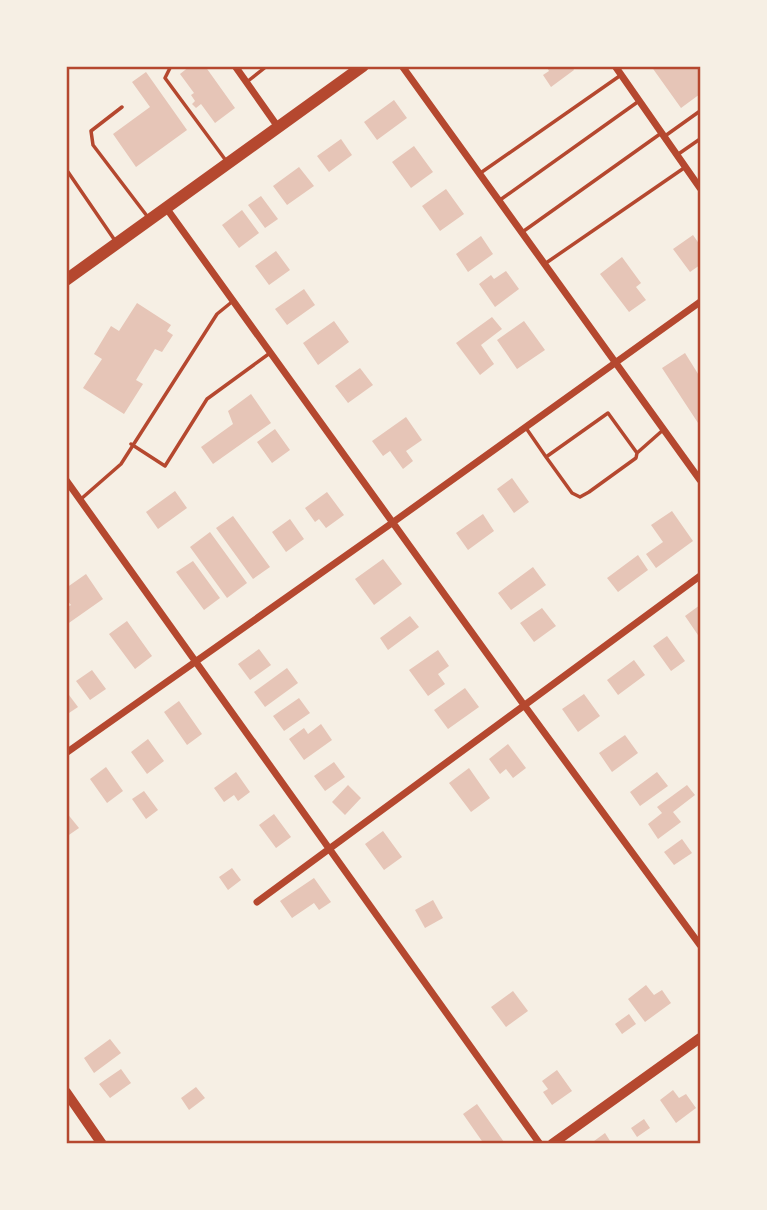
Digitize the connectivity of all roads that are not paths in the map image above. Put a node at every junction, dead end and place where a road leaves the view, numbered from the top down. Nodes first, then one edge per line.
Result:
1 (171, 66) edge
2 (235, 66) edge
3 (267, 66) edge
4 (402, 66) edge
5 (615, 66) edge
6 (359, 68) edge
7 (621, 75) junction
8 (246, 82) junction
9 (639, 101) junction
10 (122, 107) dead end
11 (701, 111) edge
12 (278, 127) junction
13 (663, 135) junction
14 (701, 139) edge
15 (677, 155) junction
16 (228, 164) junction
17 (686, 167) junction
18 (66, 169) edge
19 (479, 175) junction
20 (701, 188) edge
21 (498, 201) junction
22 (167, 209) junction
23 (151, 221) junction
24 (521, 233) junction
25 (117, 244) junction
26 (544, 265) junction
27 (66, 280) edge
28 (233, 301) junction
29 (701, 302) edge
30 (270, 353) junction
31 (615, 364) junction
32 (526, 428) junction
33 (663, 430) junction
34 (131, 444) junction
35 (637, 453) junction
36 (547, 457) junction
37 (66, 480) edge
38 (701, 480) edge
39 (80, 499) junction
40 (393, 523) junction
41 (701, 576) edge
42 (197, 661) junction
43 (524, 705) junction
44 (66, 753) edge
45 (330, 849) junction
46 (257, 902) dead end
47 (701, 945) edge
48 (701, 1038) edge
49 (66, 1092) edge
50 (102, 1143) edge
51 (540, 1143) edge
52 (552, 1143) edge

1 - 16 lane
2 - 8 street
3 - 8 lane
4 - 19 street
5 - 7 street
6 - 12 main road
7 - 9 street
7 - 19 lane
8 - 12 street
9 - 13 street
9 - 21 lane
10 - 23 lane
11 - 13 lane
12 - 16 main road
13 - 15 street
13 - 24 lane
14 - 15 lane
15 - 17 street
16 - 22 main road
17 - 20 street
17 - 26 lane
18 - 25 lane
19 - 21 street
21 - 24 street
22 - 23 main road
22 - 28 street
23 - 25 main road
24 - 26 street
25 - 27 main road
26 - 31 street
28 - 30 street
28 - 34 lane
29 - 31 street
30 - 34 lane
30 - 40 street
31 - 32 street
31 - 33 street
32 - 36 lane
32 - 40 street
33 - 35 lane
33 - 38 street
34 - 39 lane
35 - 36 lane
35 - 36 lane
37 - 39 street
39 - 42 street
40 - 42 street
40 - 43 street
41 - 43 street
42 - 44 street
42 - 45 street
43 - 45 street
43 - 47 street
45 - 46 street
45 - 51 street
48 - 52 street
49 - 50 street

